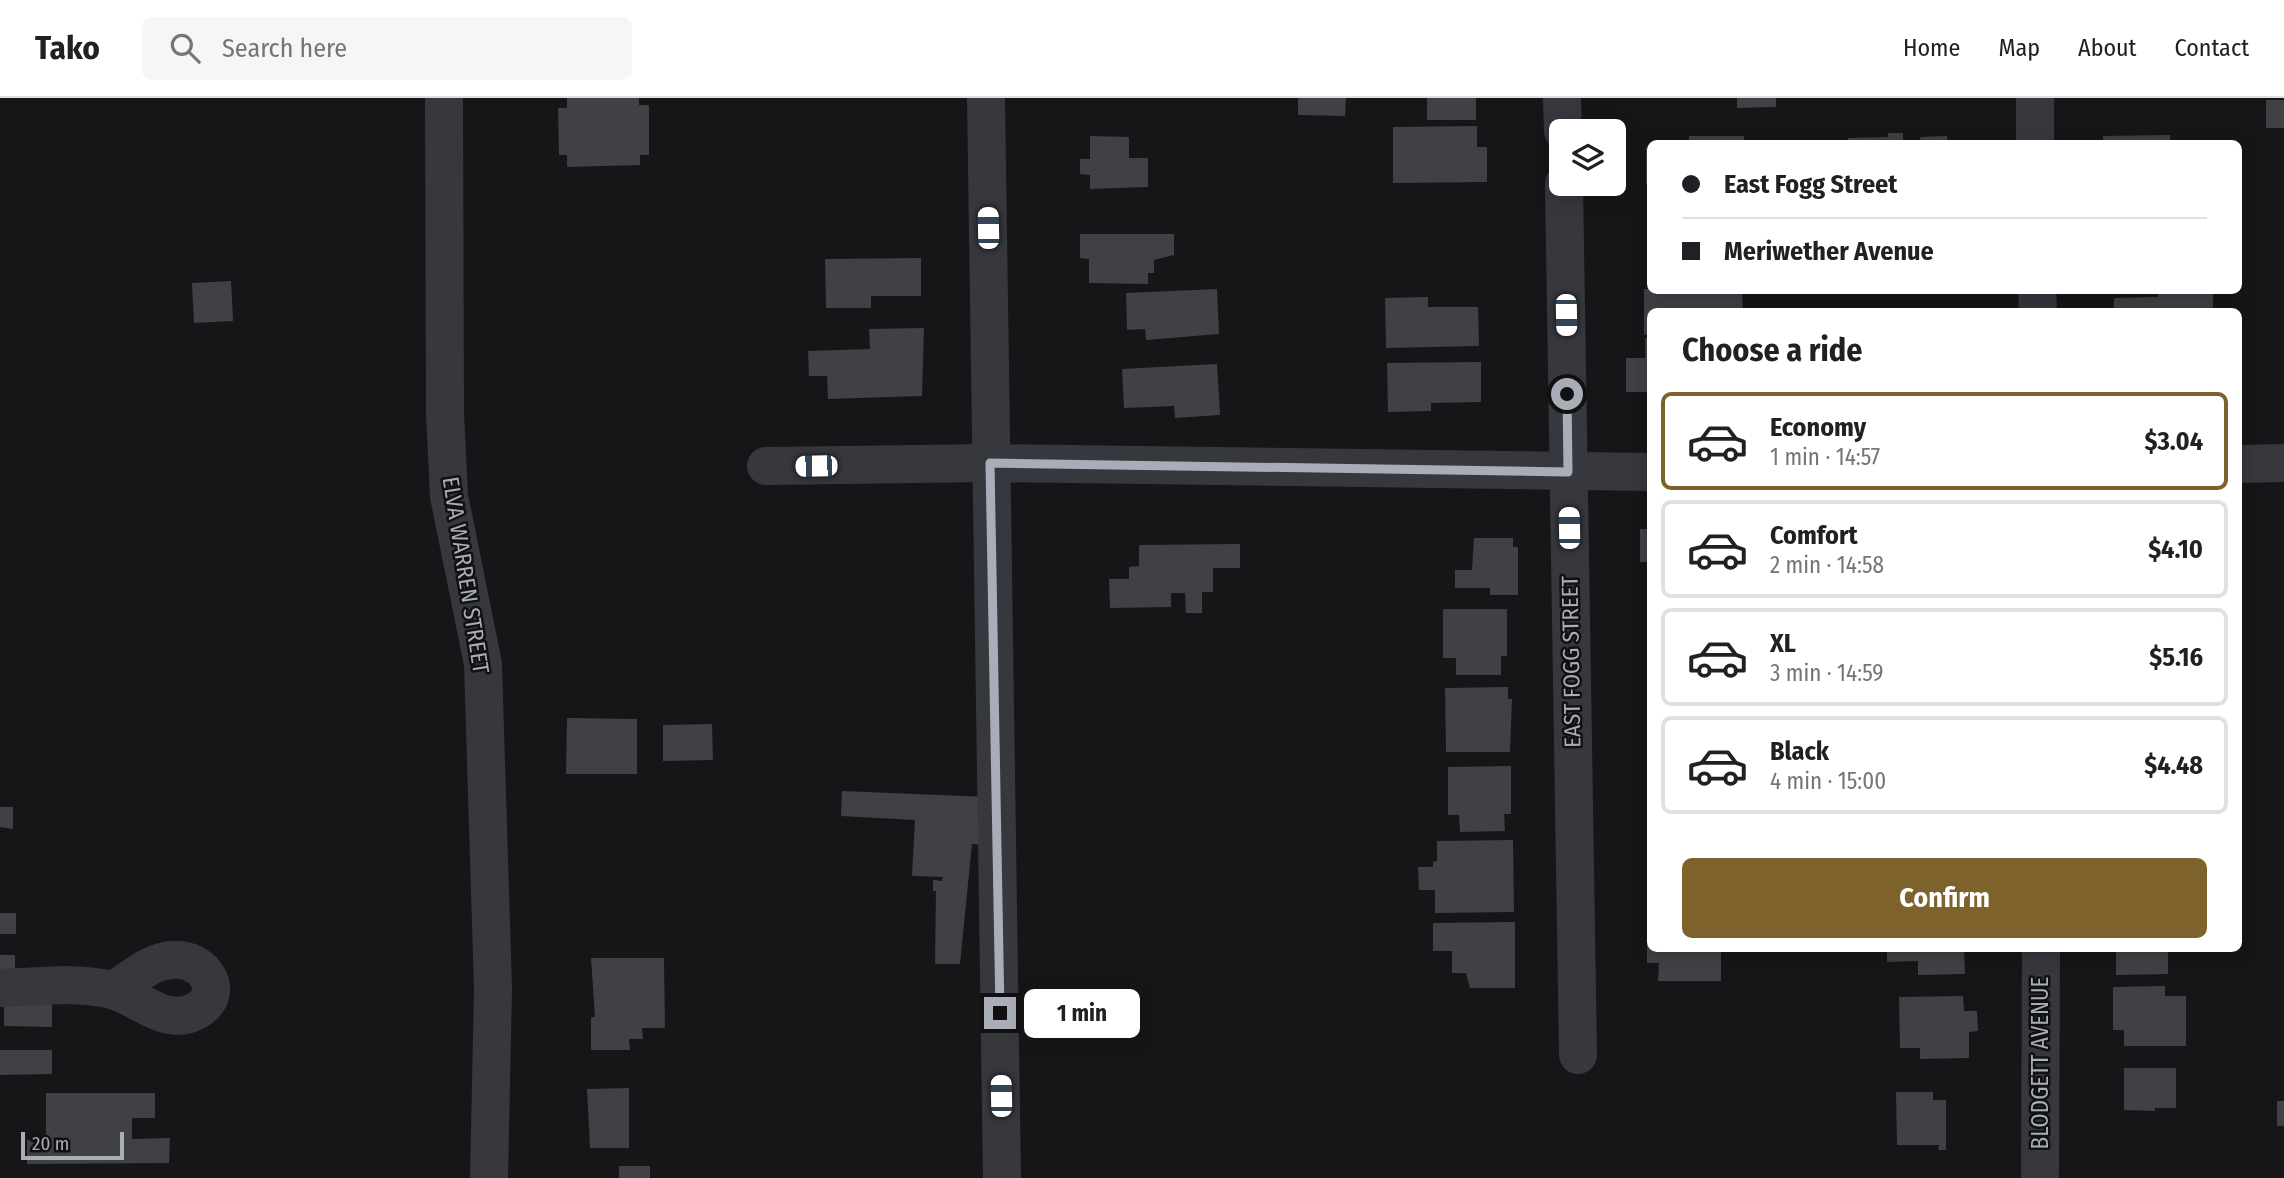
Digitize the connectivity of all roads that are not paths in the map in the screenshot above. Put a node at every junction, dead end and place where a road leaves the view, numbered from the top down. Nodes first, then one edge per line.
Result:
1 (444, 98) edge
2 (986, 98) edge
3 (1562, 98) edge
4 (2035, 98) edge
5 (1563, 119) edge
6 (2035, 140) edge
7 (1564, 196) edge
8 (990, 463) junction
9 (2284, 463) edge
10 (2242, 464) edge
11 (766, 466) dead end
12 (1568, 472) junction
13 (1647, 472) edge
14 (2041, 952) edge
15 (0, 988) edge
16 (114, 990) dead end
17 (1578, 1055) dead end
18 (489, 1178) edge
19 (1002, 1178) edge
20 (2040, 1178) edge

1 - 18 street, ELVA WARREN STREET
2 - 8 street
3 - 5 street
4 - 6 street
7 - 12 street, EAST FOGG STREET
8 - 11 street
8 - 12 street
8 - 19 street
9 - 10 street
12 - 13 street
12 - 17 street, EAST FOGG STREET
14 - 20 street, BLODGETT AVENUE
15 - 16 street

